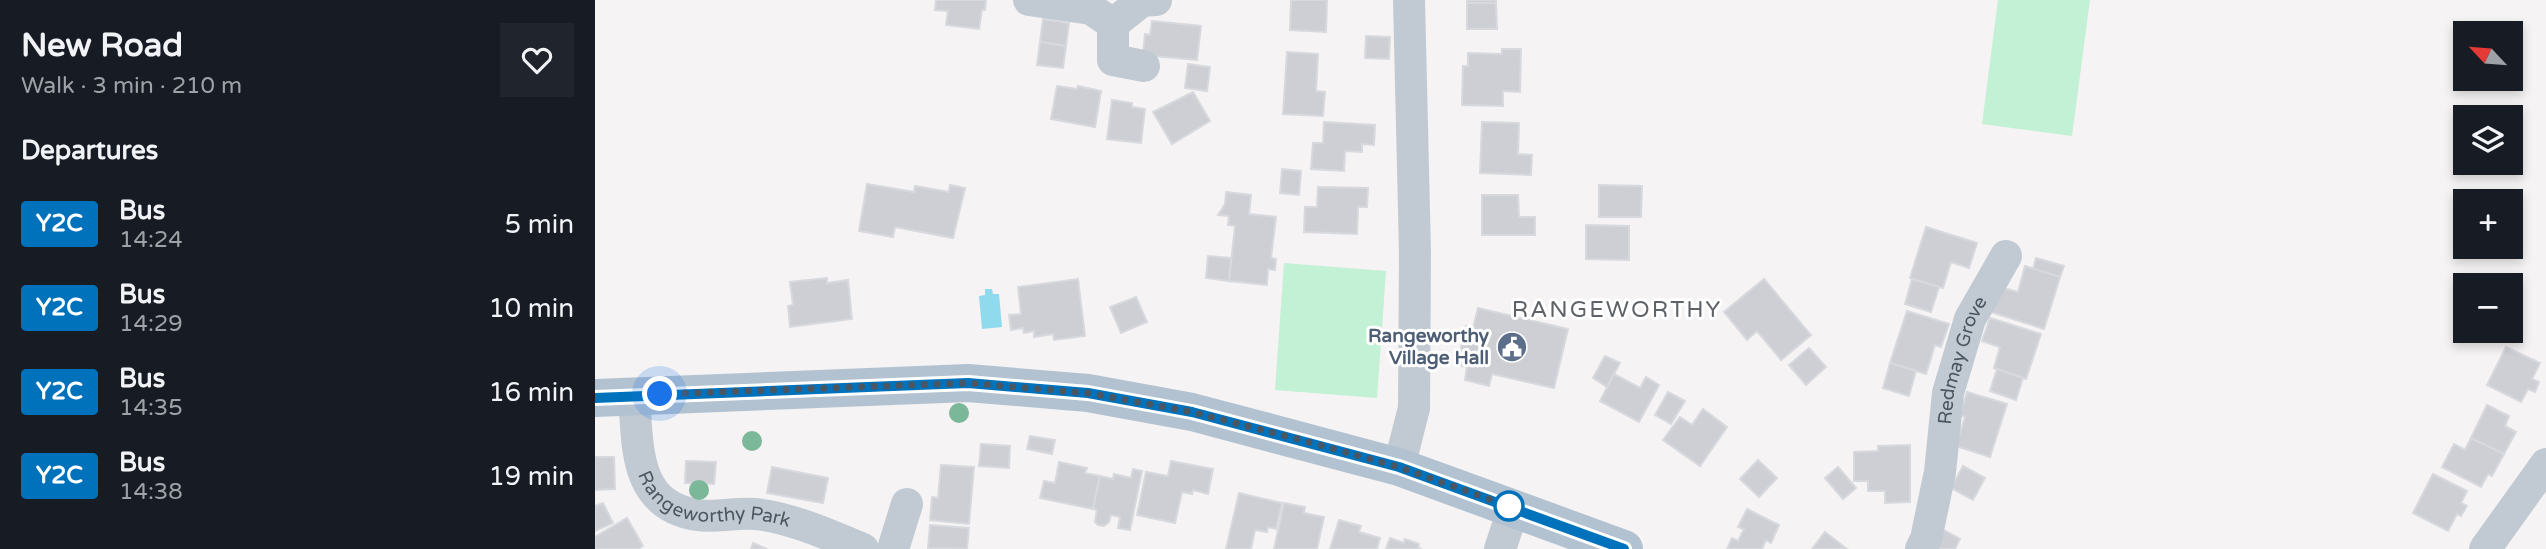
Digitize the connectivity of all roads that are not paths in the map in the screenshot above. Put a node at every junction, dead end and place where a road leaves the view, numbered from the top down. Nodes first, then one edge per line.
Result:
1 (1156, 0) edge
2 (1409, 0) edge
3 (1025, 9) edge
4 (1102, 16) junction
5 (1144, 66) dead end
6 (2006, 256) dead end
7 (634, 395) junction
8 (595, 398) edge
9 (2546, 464) edge
10 (1399, 467) junction
11 (907, 504) dead end
12 (1514, 507) junction
13 (1620, 548) edge
14 (863, 549) edge
15 (893, 549) edge
16 (1500, 549) edge
17 (1921, 549) edge
18 (2485, 549) edge

1 - 4 street
2 - 10 street
3 - 4 street
4 - 5 street
6 - 17 street, Redmay Grove
7 - 8 main road
7 - 10 main road
7 - 14 street, Rangeworthy Park
9 - 18 street
10 - 12 main road
11 - 15 street
12 - 13 main road
12 - 16 street

